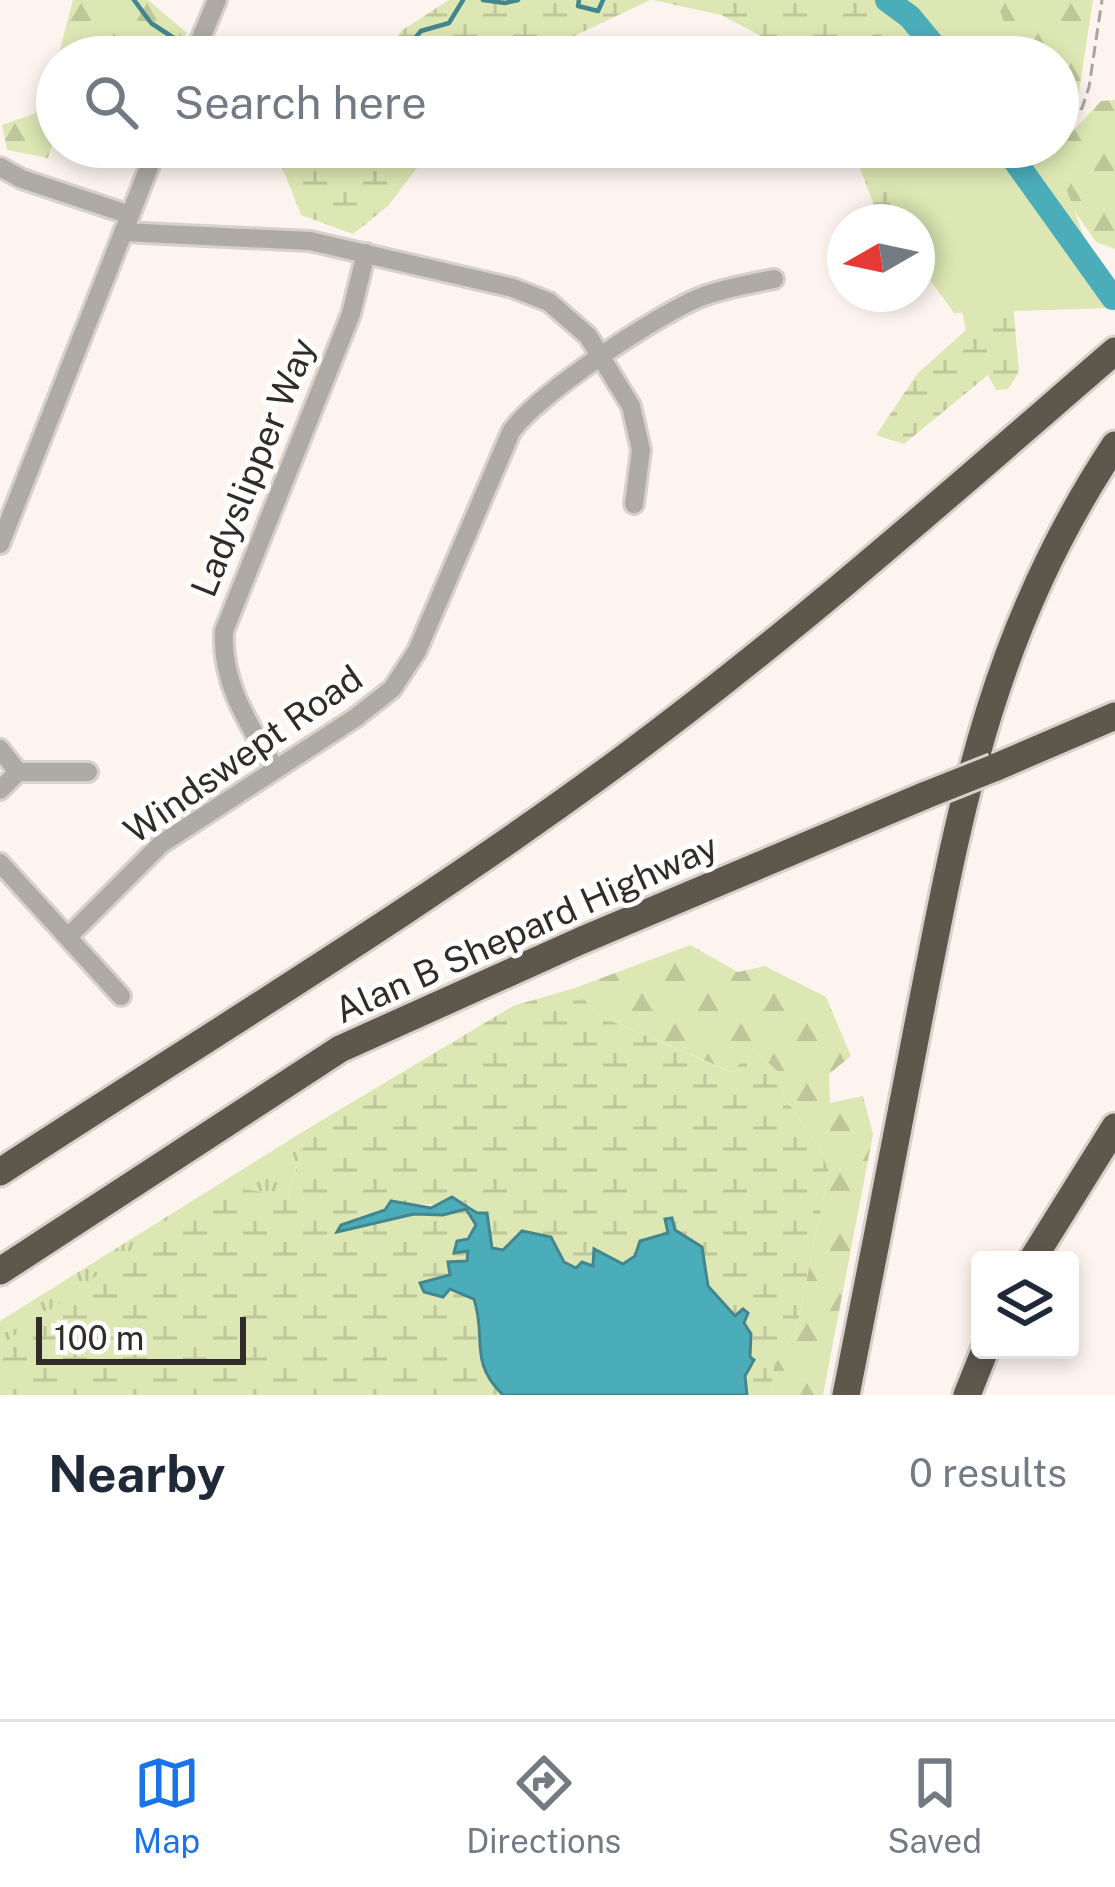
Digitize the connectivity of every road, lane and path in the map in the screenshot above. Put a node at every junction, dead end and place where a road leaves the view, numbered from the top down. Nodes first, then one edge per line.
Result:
1 (218, 0) edge
2 (1102, 0) edge
3 (202, 36) edge
4 (1079, 112) edge
5 (0, 167) edge
6 (149, 168) edge
7 (126, 224) junction
8 (366, 253) junction
9 (774, 279) dead end
10 (1115, 351) edge
11 (602, 358) junction
12 (1115, 445) edge
13 (634, 505) dead end
14 (0, 544) edge
15 (1115, 716) edge
16 (0, 749) edge
17 (275, 770) junction
18 (18, 772) junction
19 (88, 772) dead end
20 (0, 790) edge
21 (0, 862) edge
22 (68, 937) junction
23 (121, 996) dead end
24 (1115, 1127) edge
25 (0, 1172) edge
26 (1038, 1251) edge
27 (0, 1271) edge
28 (981, 1359) edge
29 (846, 1395) edge
30 (967, 1395) edge

1 - 3 street
2 - 4 path
5 - 7 street
6 - 7 street
7 - 8 street
7 - 14 street
8 - 11 street
8 - 17 street, Ladyslipper Way
9 - 11 street, Windswept Road
10 - 25 highway
11 - 13 street
11 - 17 street, Windswept Road
12 - 29 highway
15 - 27 highway, Alan B Shepard Highway, bridge
16 - 18 street
17 - 22 street, Windswept Road
18 - 19 street
18 - 20 street
21 - 22 street
22 - 23 street
24 - 26 highway
28 - 30 highway

